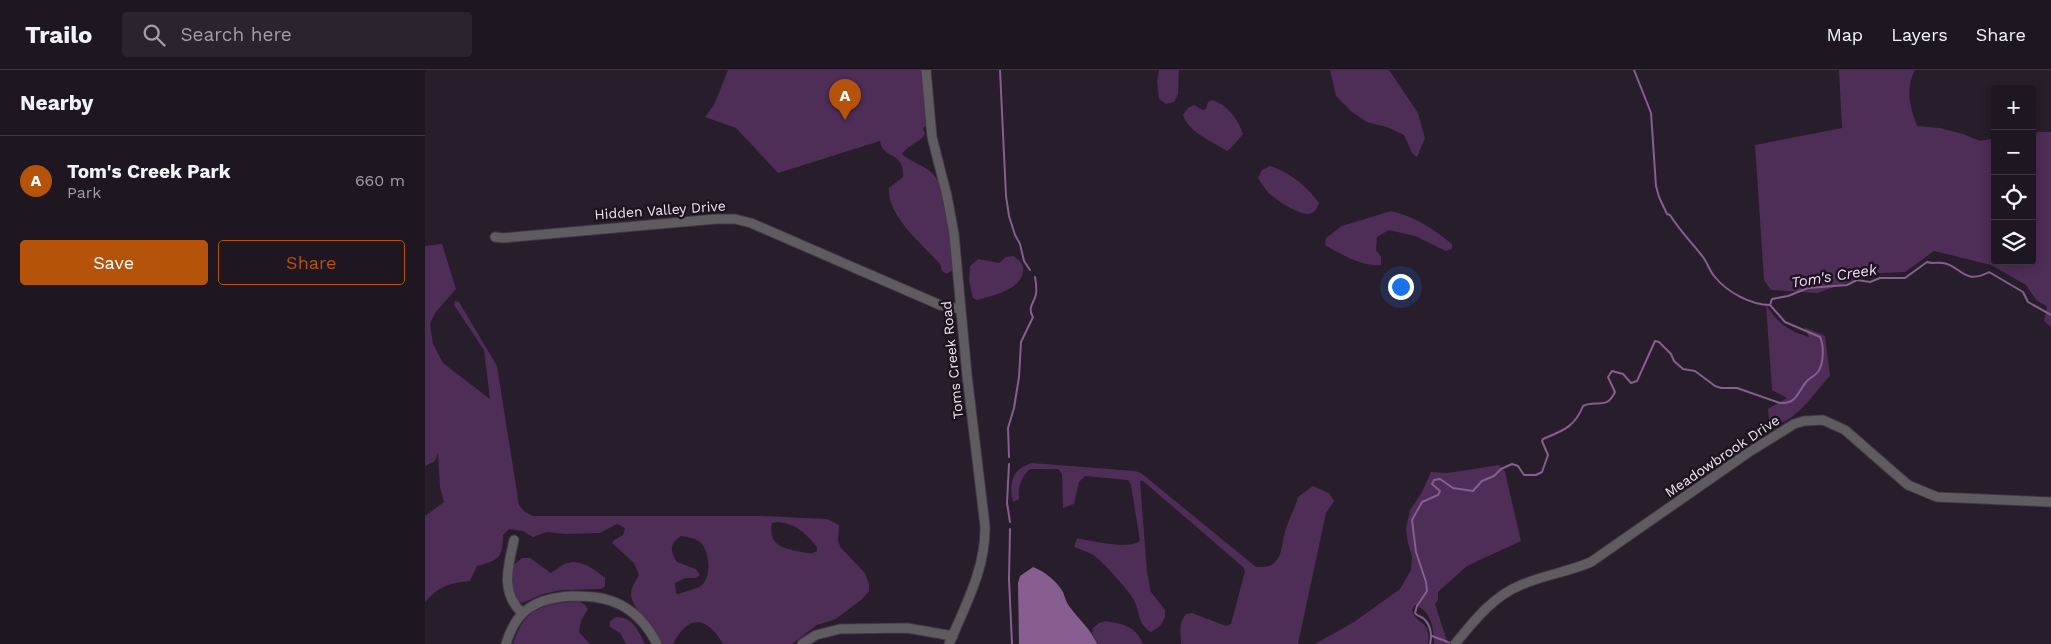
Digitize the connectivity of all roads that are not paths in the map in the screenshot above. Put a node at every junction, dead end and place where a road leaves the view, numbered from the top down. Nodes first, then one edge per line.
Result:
1 (927, 70) edge
2 (495, 236) dead end
3 (960, 309) junction
4 (2051, 502) edge
5 (514, 540) dead end
6 (522, 614) junction
7 (951, 640) edge
8 (506, 644) edge
9 (657, 644) edge
10 (802, 644) edge
11 (1455, 644) edge

1 - 3 street, Toms Creek Road
2 - 3 street, Hidden Valley Drive
3 - 7 street, Toms Creek Road
4 - 11 street, Meadowbrook Drive
5 - 6 street
6 - 8 street
6 - 9 street
7 - 10 street

